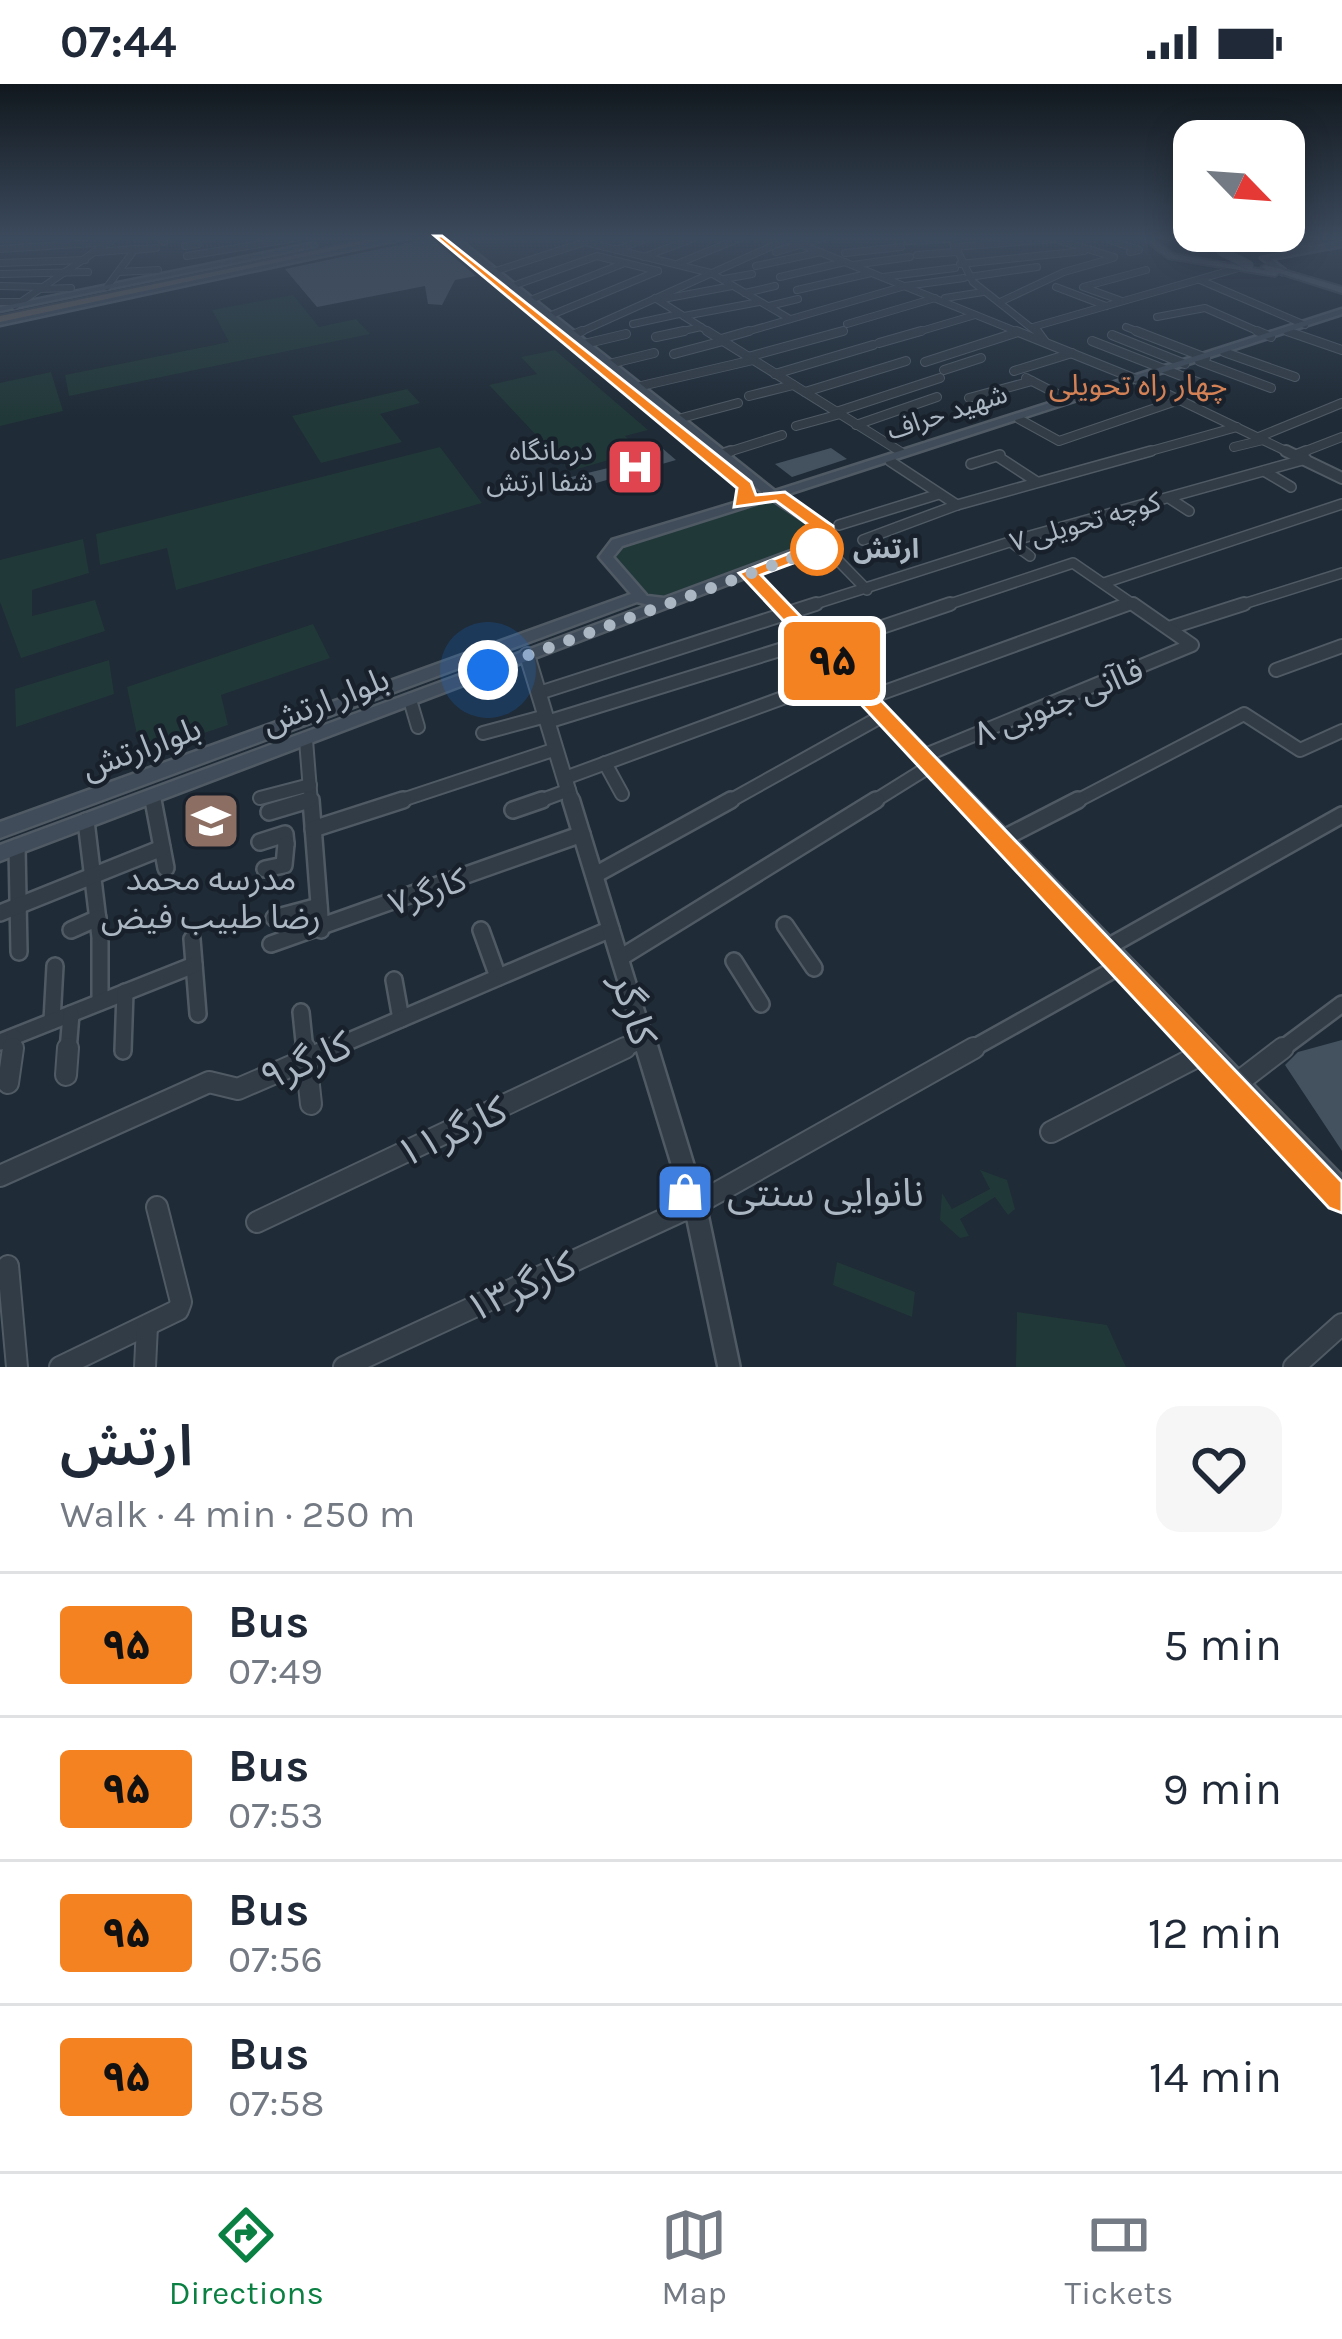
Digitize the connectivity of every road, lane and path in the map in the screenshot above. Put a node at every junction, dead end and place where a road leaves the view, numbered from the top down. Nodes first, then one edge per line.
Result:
1 (31, 298) edge
2 (60, 298) edge
3 (74, 298) edge
4 (82, 298) edge
5 (83, 298) edge
6 (521, 298) edge
7 (523, 298) edge
8 (547, 298) edge
9 (594, 298) edge
10 (663, 298) edge
11 (754, 298) edge
12 (787, 298) edge
13 (865, 298) edge
14 (940, 298) joint
15 (993, 298) edge
16 (1015, 298) edge
17 (1086, 298) edge
18 (1112, 298) edge
19 (1137, 298) edge
20 (1241, 298) edge
21 (656, 299) junction
22 (1123, 302) junction
23 (764, 304) junction
24 (1003, 304) junction
25 (531, 305) junction
26 (1107, 306) junction
27 (20, 307) junction
28 (1342, 311) edge
29 (976, 313) junction
30 (0, 314) edge
31 (682, 315) junction
32 (549, 316) junction
33 (1157, 317) dead end
34 (1230, 319) junction
35 (790, 320) junction
36 (1213, 323) dead end
37 (633, 324) dead end
38 (1305, 325) junction
39 (700, 327) junction
40 (1126, 327) dead end
41 (1033, 328) junction
42 (1287, 331) junction
43 (1018, 332) junction
44 (626, 334) dead end
45 (573, 335) junction
46 (1112, 335) dead end
47 (656, 337) dead end
48 (1270, 337) junction
49 (1173, 338) dead end
50 (722, 340) junction
51 (1092, 341) dead end
52 (1162, 341) junction
53 (1045, 342) junction
54 (584, 344) junction
55 (1342, 350) edge
56 (654, 352) dead end
57 (1224, 352) junction
58 (1072, 353) junction
59 (674, 354) dead end
60 (945, 355) junction
61 (751, 358) junction
62 (981, 358) dead end
63 (1196, 361) junction
64 (906, 362) dead end
65 (925, 362) dead end
66 (609, 364) junction
67 (964, 364) junction
68 (1166, 371) junction
69 (775, 374) junction
70 (1294, 377) dead end
71 (1138, 380) junction
72 (1032, 381) junction
73 (793, 385) junction
74 (637, 387) junction
75 (1270, 388) dead end
76 (1102, 391) junction
77 (805, 392) junction
78 (1220, 392) dead end
79 (749, 396) dead end
80 (937, 397) dead end
81 (970, 398) dead end
82 (1067, 399) junction
83 (1179, 400) junction
84 (648, 401) junction
85 (738, 403) dead end
86 (1342, 404) edge
87 (838, 413) junction
88 (678, 419) junction
89 (1019, 419) junction
90 (856, 424) junction
91 (796, 426) dead end
92 (1237, 427) junction
93 (782, 435) dead end
94 (1342, 436) edge
95 (1262, 438) junction
96 (1234, 446) dead end
97 (902, 452) junction
98 (722, 454) junction
99 (1301, 457) junction
100 (890, 461) junction
101 (970, 464) dead end
102 (1264, 471) junction
103 (1342, 477) edge
104 (827, 480) junction
105 (1037, 482) junction
106 (751, 484) junction
107 (1291, 487) dead end
108 (939, 494) junction
109 (773, 495) junction
110 (1169, 497) junction
111 (740, 504) junction
112 (1342, 504) edge
113 (957, 505) junction
114 (796, 506) junction
115 (1189, 511) dead end
116 (838, 525) dead end
117 (863, 540) dead end
118 (1011, 542) junction
119 (824, 546) junction
120 (1030, 556) dead end
121 (748, 573) junction
122 (1342, 573) edge
123 (1104, 583) junction
124 (867, 590) junction
125 (639, 596) junction
126 (671, 602) junction
127 (1132, 602) junction
128 (789, 616) junction
129 (1169, 628) junction
130 (816, 644) junction
131 (1342, 646) edge
132 (527, 655) junction
133 (1276, 670) dead end
134 (845, 675) junction
135 (539, 693) junction
136 (868, 698) junction
137 (410, 700) junction
138 (884, 715) junction
139 (336, 719) junction
140 (547, 719) junction
141 (418, 727) dead end
142 (1342, 731) edge
143 (483, 733) dead end
144 (306, 740) junction
145 (556, 749) junction
146 (927, 761) junction
147 (605, 763) junction
148 (567, 784) junction
149 (310, 792) junction
150 (622, 794) dead end
151 (153, 796) junction
152 (260, 798) dead end
153 (513, 810) dead end
154 (269, 812) dead end
155 (1342, 815) edge
156 (86, 821) junction
157 (0, 830) edge
158 (314, 832) junction
159 (582, 834) junction
160 (1002, 838) junction
161 (260, 842) dead end
162 (286, 844) junction
163 (162, 848) junction
164 (8, 850) edge
165 (166, 868) dead end
166 (265, 869) dead end
167 (595, 875) junction
168 (93, 876) junction
169 (18, 905) junction
170 (319, 906) junction
171 (0, 913) edge
172 (98, 918) junction
173 (274, 918) dead end
174 (785, 925) dead end
175 (611, 929) junction
176 (71, 930) dead end
177 (321, 930) junction
178 (481, 930) dead end
179 (191, 939) dead end
180 (271, 944) dead end
181 (1106, 948) junction
182 (20, 952) dead end
183 (620, 958) junction
184 (734, 961) dead end
185 (1122, 964) junction
186 (194, 965) junction
187 (55, 966) dead end
188 (814, 968) dead end
189 (498, 977) junction
190 (394, 980) dead end
191 (124, 992) junction
192 (100, 1002) junction
193 (761, 1004) dead end
194 (1342, 1004) edge
195 (301, 1012) dead end
196 (71, 1014) junction
197 (198, 1015) dead end
198 (401, 1019) junction
199 (52, 1022) junction
200 (7, 1040) edge
201 (644, 1040) junction
202 (122, 1052) dead end
203 (1206, 1052) junction
204 (305, 1060) junction
205 (66, 1075) dead end
206 (8, 1083) dead end
207 (1237, 1084) junction
208 (311, 1104) dead end
209 (1051, 1132) dead end
210 (0, 1176) edge
211 (1342, 1195) edge
212 (695, 1204) junction
213 (157, 1207) dead end
214 (257, 1222) dead end
215 (8, 1266) dead end
216 (1342, 1324) edge
217 (147, 1326) junction
218 (16, 1367) edge
219 (60, 1367) edge
220 (145, 1367) edge
221 (344, 1367) edge
222 (729, 1367) edge
223 (1294, 1367) edge

1 - 27 street
2 - 27 main road
3 - 27 highway
4 - 30 main road
5 - 30 highway
6 - 25 main road
7 - 25 main road
8 - 25 street
9 - 32 street
10 - 21 street
11 - 23 street
12 - 23 street
13 - 35 street
14 - 29 street
14 - 61 street
15 - 24 street
16 - 24 street
17 - 26 street
18 - 22 street
19 - 22 street
20 - 38 street
21 - 31 street
21 - 45 street
22 - 26 street
23 - 31 street
23 - 35 street
24 - 29 street
24 - 41 street
25 - 32 main road
25 - 84 main road
26 - 41 street
27 - 30 highway
27 - 30 street
28 - 38 main road
29 - 43 street
29 - 69 street
31 - 37 street
31 - 39 street
32 - 45 main road
33 - 34 street
34 - 36 street
34 - 48 street
35 - 50 street
38 - 42 main road
39 - 47 street
39 - 50 street
40 - 52 street
41 - 53 street
42 - 48 main road
42 - 55 street
43 - 53 street
43 - 60 street
44 - 54 street
45 - 54 main road
46 - 63 street
48 - 57 main road
49 - 52 street
50 - 59 street
50 - 61 street
51 - 68 street
52 - 63 street
53 - 58 street
54 - 66 main road
56 - 66 street
57 - 63 main road
57 - 70 street
58 - 71 street
58 - 72 street
60 - 65 street
60 - 67 street
61 - 69 street
61 - 74 street
62 - 67 street
63 - 68 main road
63 - 75 street
64 - 77 street
66 - 74 main road
67 - 87 street
68 - 71 main road
68 - 78 street
69 - 73 street
71 - 76 main road
71 - 83 street
72 - 81 street
72 - 82 street
73 - 77 street
73 - 79 street
74 - 84 main road
76 - 82 main road, شهید حراف
76 - 89 main road
77 - 87 street
80 - 90 street
82 - 97 main road, شهید حراف
83 - 89 street
83 - 92 street
84 - 88 main road
84 - 106 main road
85 - 88 street
86 - 95 street
87 - 90 street
87 - 91 street
88 - 98 main road
89 - 100 main road
90 - 97 street
92 - 95 street
92 - 105 street
93 - 98 street
94 - 99 street, کوچه تحویلی ۷
95 - 96 street
95 - 99 street
97 - 104 main road, شهید حراف
98 - 106 main road
99 - 102 street, کوچه تحویلی ۷
99 - 103 street
100 - 104 main road
100 - 108 street
101 - 105 street
102 - 107 street
102 - 110 street, کوچه تحویلی ۷
104 - 109 main road, شهید حراف
104 - 114 main road
105 - 113 street
106 - 109 main road
106 - 111 main road
108 - 113 street
108 - 116 street
109 - 111 main road, شهید حراف
109 - 114 main road
110 - 115 street
110 - 118 street, کوچه تحویلی ۷
111 - 125 main road, شهید حراف
112 - 123 street
113 - 117 street
114 - 119 main road
118 - 120 street
118 - 124 street, کوچه تحویلی ۷
119 - 121 main road, بلوار ارتش
119 - 124 street
121 - 126 main road, بلوار ارتش
121 - 128 main road
122 - 129 street
123 - 127 street
123 - 130 street
124 - 128 street, کوچه تحویلی ۷
125 - 126 main road
125 - 139 main road, بلوارارتش
126 - 132 main road, بلوار ارتش
127 - 129 street
127 - 136 street
128 - 130 main road
128 - 135 street, کوچه تحویلی ۷
129 - 146 street, قاآنی جنوبی ۸
130 - 134 main road
130 - 140 street
131 - 133 street
132 - 135 street, کارگر
132 - 137 main road, بلوار ارتش
134 - 136 main road
134 - 147 street
135 - 140 street, کارگر
136 - 138 main road
137 - 139 main road, بلوار ارتش
137 - 141 street
138 - 146 main road
138 - 167 street
139 - 144 main road, بلوار ارتش
139 - 157 main road, بلوارارتش
140 - 143 street
140 - 145 street, کارگر
142 - 160 street
144 - 149 street
144 - 151 main road, بلوار ارتش
145 - 148 street, کارگر
145 - 158 street
146 - 160 main road
146 - 183 street, قاآنی جنوبی ۸
147 - 148 street
147 - 150 street
148 - 153 street
148 - 159 street, کارگر
149 - 152 street
149 - 154 street
149 - 158 street
151 - 156 main road, بلوار ارتش
151 - 163 street
155 - 181 street
156 - 164 main road, بلوار ارتش
156 - 168 street
158 - 162 street
158 - 170 street
159 - 167 street, کارگر
159 - 177 street, کارگر۷
160 - 181 main road
161 - 162 street
162 - 166 street
163 - 165 street
163 - 168 street
164 - 169 street
167 - 175 street, کارگر
168 - 169 street
168 - 172 street
169 - 171 street
169 - 182 street
170 - 173 street
170 - 177 street
172 - 176 street
172 - 192 street
174 - 188 street
175 - 183 street, کارگر
175 - 189 street, کارگر۹
177 - 180 street, کارگر۷
178 - 189 street
179 - 186 street
181 - 185 main road
183 - 201 street, کارگر
184 - 193 street
185 - 203 main road
185 - 212 street, کارگر۱۳
186 - 191 street
186 - 197 street
187 - 199 street
189 - 198 street, کارگر۹
190 - 198 street
191 - 192 street
191 - 202 street
192 - 196 street
194 - 207 street
195 - 204 street
196 - 199 street
196 - 205 street
198 - 204 street, کارگر۹
199 - 200 street
200 - 206 street
201 - 212 street, کارگر
201 - 214 street, کارگر۱۱
203 - 207 main road
203 - 209 street
204 - 208 street
204 - 210 street, کارگر۹
207 - 211 main road
212 - 221 street, کارگر۱۳
212 - 222 street, کارگر
213 - 217 street
215 - 218 street
216 - 223 street
217 - 219 street
217 - 220 street

